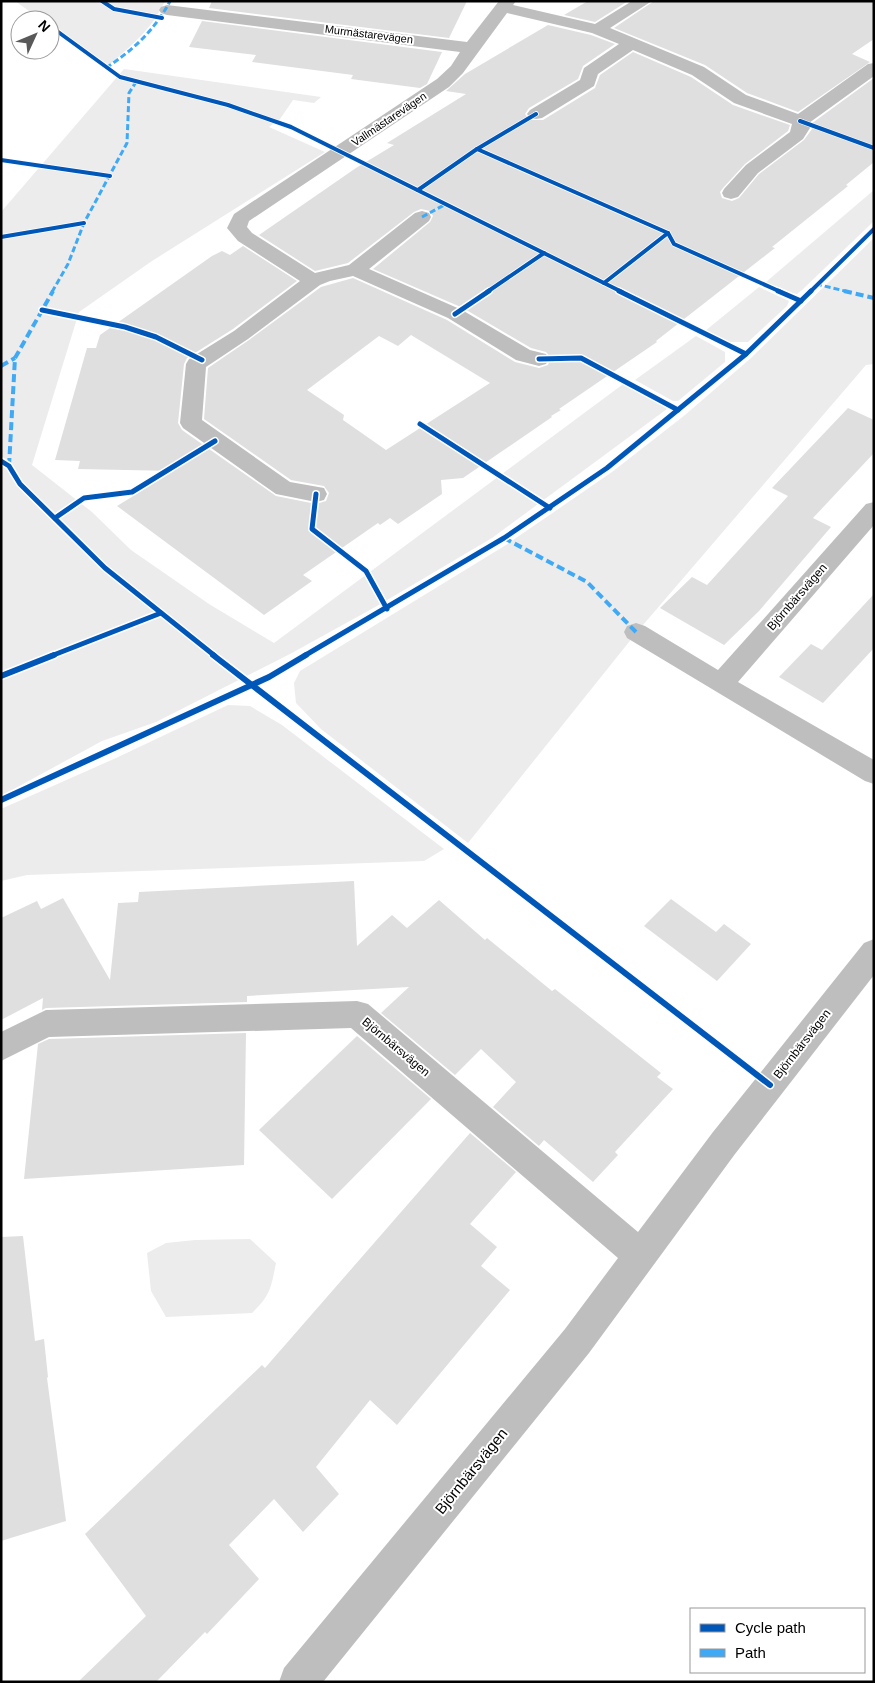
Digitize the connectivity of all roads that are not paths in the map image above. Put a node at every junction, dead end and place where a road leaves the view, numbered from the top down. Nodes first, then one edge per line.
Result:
1 (644, 1) edge
2 (506, 5) edge
3 (167, 10) dead end
4 (597, 29) junction
5 (632, 43) junction
6 (470, 48) junction
7 (874, 68) edge
8 (536, 114) dead end
9 (800, 122) junction
10 (731, 193) dead end
11 (422, 217) dead end
12 (356, 270) junction
13 (312, 281) junction
14 (539, 359) dead end
15 (316, 494) dead end
16 (874, 510) edge
17 (636, 632) dead end
18 (721, 684) junction
19 (874, 773) edge
20 (874, 952) edge
21 (1, 1046) edge
22 (641, 1256) junction
23 (307, 1678) edge

1 - 4 street
2 - 4 street, Vallmästarevägen
2 - 6 street, Vallmästarevägen
3 - 6 street, Murmästarevägen
4 - 5 street, Vallmästarevägen
5 - 8 street
5 - 9 street, Vallmästarevägen
6 - 13 street, Vallmästarevägen
7 - 9 street
9 - 10 street
11 - 12 street
12 - 13 street
12 - 14 street
13 - 15 street
16 - 18 street, Björnbärsvägen
17 - 18 street
18 - 19 street
20 - 22 street, Björnbärsvägen
21 - 22 street, Björnbärsvägen
22 - 23 street, Björnbärsvägen

